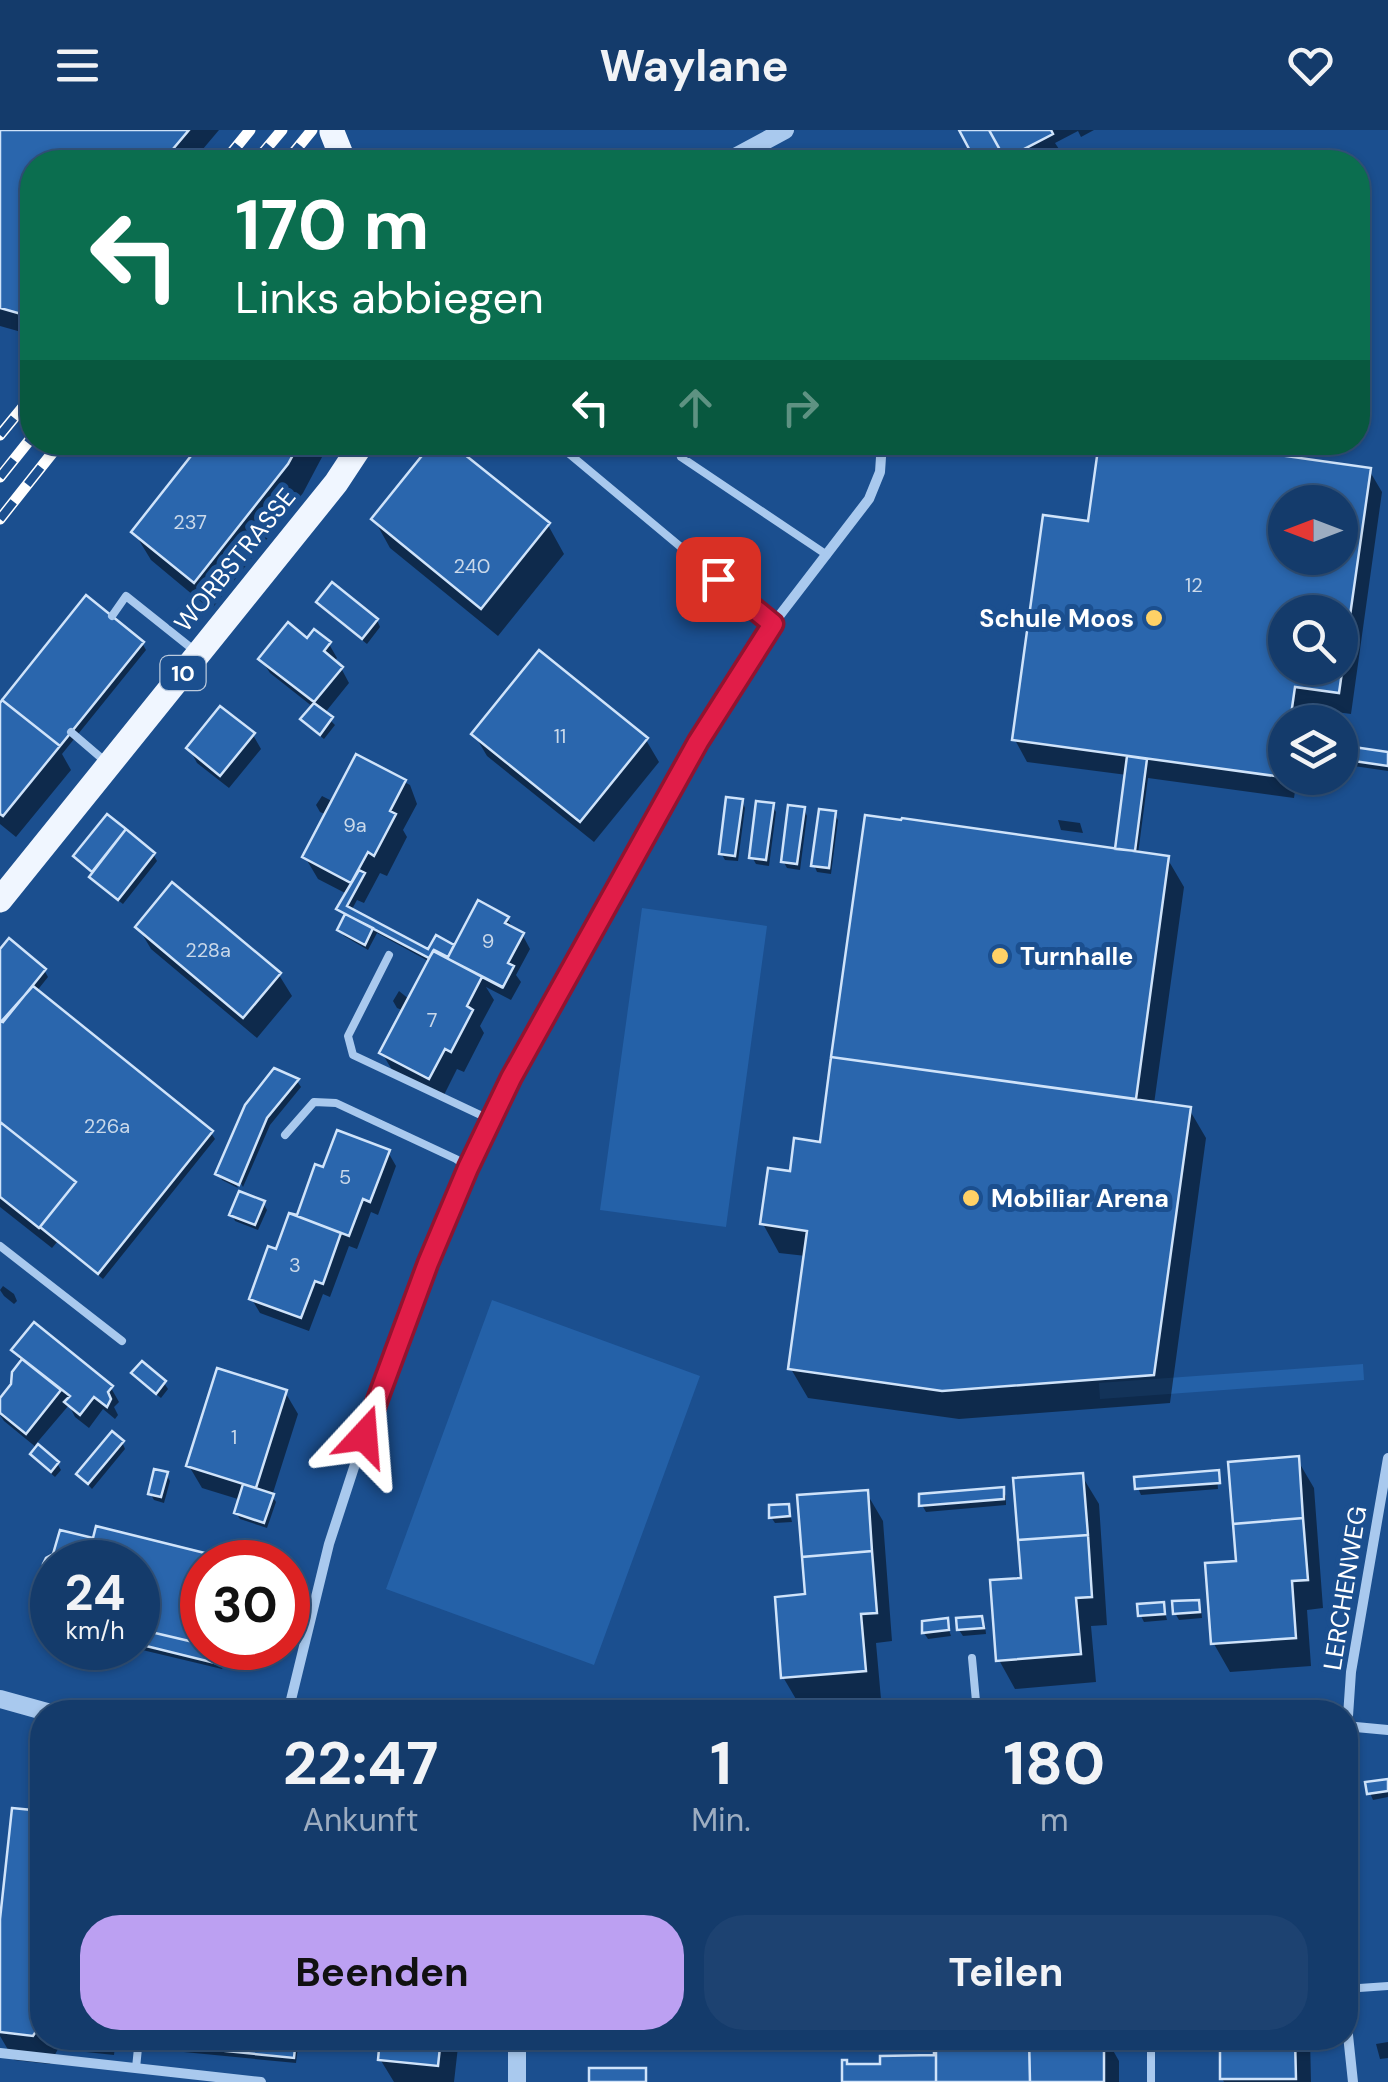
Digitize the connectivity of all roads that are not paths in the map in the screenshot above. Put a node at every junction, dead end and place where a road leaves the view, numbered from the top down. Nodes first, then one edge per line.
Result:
1 (784, 130) edge
2 (754, 150) edge
3 (354, 455) edge
4 (570, 455) edge
5 (684, 455) edge
6 (881, 455) edge
7 (827, 555) junction
8 (112, 616) dead end
9 (773, 624) junction
10 (199, 654) junction
11 (71, 732) dead end
12 (109, 764) junction
13 (0, 900) edge
14 (389, 955) dead end
15 (491, 1120) junction
16 (285, 1135) dead end
17 (468, 1168) junction
18 (0, 1246) edge
19 (122, 1340) dead end
20 (1388, 1458) edge
21 (972, 1658) dead end
22 (0, 1699) edge
23 (291, 1700) edge
24 (976, 1700) edge
25 (1349, 1700) edge
26 (30, 1707) edge
27 (1358, 1727) edge
28 (1388, 1730) edge
29 (1388, 1986) edge
30 (1358, 1988) edge
31 (138, 2050) edge
32 (516, 2050) edge
33 (1151, 2050) edge
34 (1350, 2050) edge
35 (0, 2054) edge
36 (136, 2068) junction
37 (260, 2082) edge
38 (517, 2082) edge
39 (1151, 2082) edge
40 (1354, 2082) edge

1 - 2 street
3 - 10 main road, WORBSTRASSE / 10
4 - 9 lane
5 - 7 lane
6 - 7 street
7 - 9 street
8 - 10 lane
9 - 15 street
10 - 12 main road, WORBSTRASSE / 10
11 - 12 lane
12 - 13 main road, WORBSTRASSE / 10
14 - 15 lane
15 - 17 street
16 - 17 lane
17 - 23 street
18 - 19 lane
20 - 25 street, LERCHENWEG
21 - 24 lane
22 - 26 street
27 - 28 street
29 - 30 lane
31 - 36 lane
32 - 38 street
33 - 39 lane
34 - 40 street
35 - 36 street
36 - 37 street

